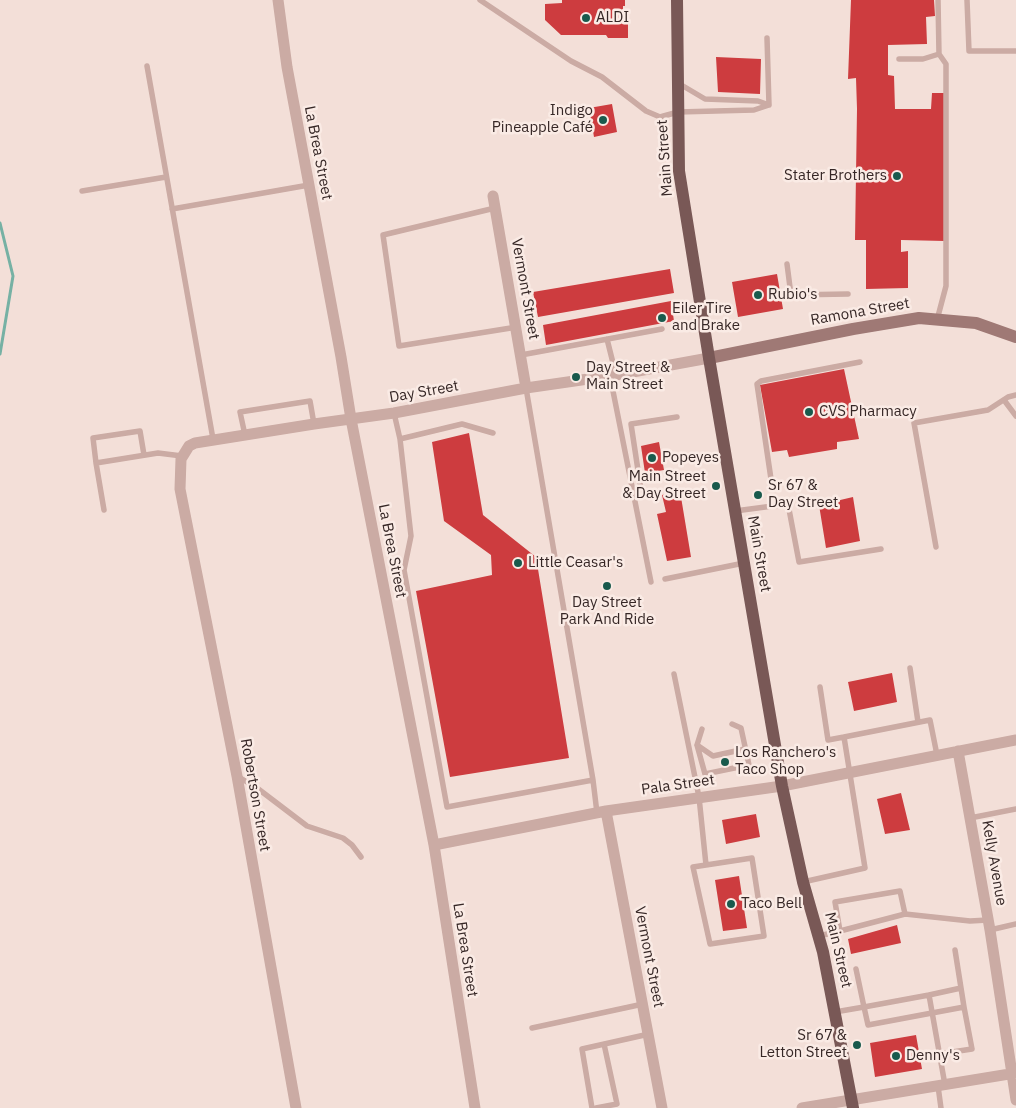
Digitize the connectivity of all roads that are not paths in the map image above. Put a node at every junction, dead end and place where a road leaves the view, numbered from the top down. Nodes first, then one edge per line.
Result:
1 (278, 0) edge
2 (480, 0) edge
3 (678, 0) edge
4 (938, 0) edge
5 (967, 0) edge
6 (767, 38) dead end
7 (1016, 51) edge
8 (939, 54) junction
9 (899, 60) dead end
10 (147, 66) dead end
11 (678, 83) junction
12 (768, 105) junction
13 (678, 112) junction
14 (166, 177) junction
15 (309, 185) junction
16 (82, 192) dead end
17 (493, 196) dead end
18 (494, 208) junction
19 (172, 209) junction
20 (787, 264) dead end
21 (848, 294) dead end
22 (937, 320) junction
23 (517, 327) junction
24 (662, 329) dead end
25 (1016, 337) edge
26 (607, 339) junction
27 (522, 355) junction
28 (709, 358) junction
29 (860, 362) dead end
30 (613, 375) junction
31 (526, 388) junction
32 (1016, 394) edge
33 (1004, 400) junction
34 (394, 413) junction
35 (1016, 416) edge
36 (677, 417) dead end
37 (351, 419) junction
38 (314, 424) junction
39 (493, 433) dead end
40 (245, 435) junction
41 (213, 440) junction
42 (400, 440) junction
43 (144, 455) junction
44 (182, 456) junction
45 (96, 463) junction
46 (772, 480) dead end
47 (641, 490) dead end
48 (104, 510) dead end
49 (735, 511) junction
50 (936, 547) dead end
51 (882, 549) dead end
52 (744, 563) junction
53 (665, 579) dead end
54 (651, 582) dead end
55 (910, 668) dead end
56 (674, 674) dead end
57 (820, 687) dead end
58 (918, 722) junction
59 (732, 724) dead end
60 (702, 729) dead end
61 (844, 737) junction
62 (1016, 740) edge
63 (697, 745) junction
64 (745, 749) junction
65 (958, 751) junction
66 (937, 755) junction
67 (849, 772) junction
68 (237, 776) junction
69 (593, 780) junction
70 (782, 786) junction
71 (699, 797) junction
72 (1016, 809) edge
73 (601, 812) junction
74 (970, 818) junction
75 (434, 845) junction
76 (361, 857) dead end
77 (706, 866) junction
78 (804, 882) junction
79 (905, 914) junction
80 (1016, 924) edge
81 (989, 925) junction
82 (840, 931) junction
83 (819, 936) junction
84 (954, 950) dead end
85 (856, 969) dead end
86 (961, 988) junction
87 (929, 995) junction
88 (643, 1004) junction
89 (864, 1007) junction
90 (964, 1007) junction
91 (835, 1012) junction
92 (932, 1014) junction
93 (532, 1028) dead end
94 (649, 1034) junction
95 (604, 1044) junction
96 (939, 1054) junction
97 (1014, 1073) edge
98 (941, 1085) junction
99 (1016, 1100) edge
100 (852, 1104) edge
101 (818, 1107) edge
102 (296, 1108) edge
103 (474, 1108) edge
104 (594, 1108) edge
105 (662, 1108) edge
106 (802, 1108) edge
107 (941, 1108) edge

1 - 15 street, La Brea Street
2 - 13 lane
3 - 11 main road, Main Street
4 - 8 lane
5 - 7 lane
6 - 12 lane
8 - 9 lane
8 - 22 lane
10 - 14 lane
11 - 12 lane
11 - 13 main road, Main Street
12 - 13 lane
13 - 28 main road, Main Street
14 - 16 lane
14 - 19 lane
15 - 19 lane
15 - 37 street, La Brea Street
17 - 18 street, Vermont Street
18 - 23 street, Vermont Street
18 - 23 lane
19 - 41 lane
20 - 21 lane
22 - 25 main road, Ramona Street
22 - 28 main road, Ramona Street
23 - 27 street, Vermont Street
24 - 26 lane
26 - 27 lane
26 - 30 lane
27 - 31 street, Vermont Street
28 - 30 street, Day Street
28 - 49 main road, Main Street
29 - 46 lane
30 - 31 street, Day Street
30 - 54 lane
31 - 34 street, Day Street
31 - 69 lane
32 - 33 lane
33 - 35 lane
33 - 50 lane
34 - 37 street, Day Street
34 - 42 lane
36 - 47 lane
37 - 38 street, Day Street
37 - 75 street, La Brea Street
38 - 40 street, Day Street
38 - 40 lane
39 - 42 lane
40 - 41 street, Day Street
41 - 44 street, Day Street
42 - 69 lane
43 - 44 lane
43 - 45 lane
43 - 45 lane
44 - 68 street, Robertson Street
45 - 48 lane
49 - 51 lane
49 - 52 main road, Main Street
52 - 53 lane
52 - 70 main road, Main Street
55 - 58 lane
56 - 71 lane
57 - 61 lane
58 - 61 lane
58 - 66 lane
59 - 64 lane
60 - 63 lane
61 - 67 lane
62 - 65 street, Pala Street
63 - 64 lane
63 - 64 lane
65 - 66 street, Pala Street
65 - 74 street, Kelly Avenue
66 - 67 street, Pala Street
67 - 70 street, Pala Street
67 - 78 lane
68 - 76 lane
68 - 102 street, Robertson Street
69 - 73 lane
70 - 71 street, Pala Street
70 - 78 main road, Main Street
71 - 73 street, Pala Street
71 - 77 lane
72 - 74 lane
73 - 75 street, Pala Street
73 - 88 street, Vermont Street
74 - 81 street, Kelly Avenue
75 - 103 street, La Brea Street
77 - 77 lane
78 - 83 main road, Main Street
79 - 81 lane
79 - 82 lane
79 - 82 lane
80 - 81 lane
81 - 97 street, Kelly Avenue
82 - 83 lane
83 - 91 main road, Main Street
84 - 86 lane
85 - 89 lane
86 - 87 lane
86 - 90 lane
87 - 89 lane
87 - 92 lane
88 - 93 lane
88 - 94 street, Vermont Street
89 - 91 lane
89 - 92 lane
90 - 92 lane
90 - 96 lane
91 - 100 main road, Main Street
92 - 96 lane
94 - 95 lane
94 - 105 street, Vermont Street
95 - 104 lane
95 - 104 lane
96 - 98 lane
97 - 98 street
97 - 99 street, Kelly Avenue
98 - 100 street
98 - 107 lane
100 - 101 street
101 - 106 street

